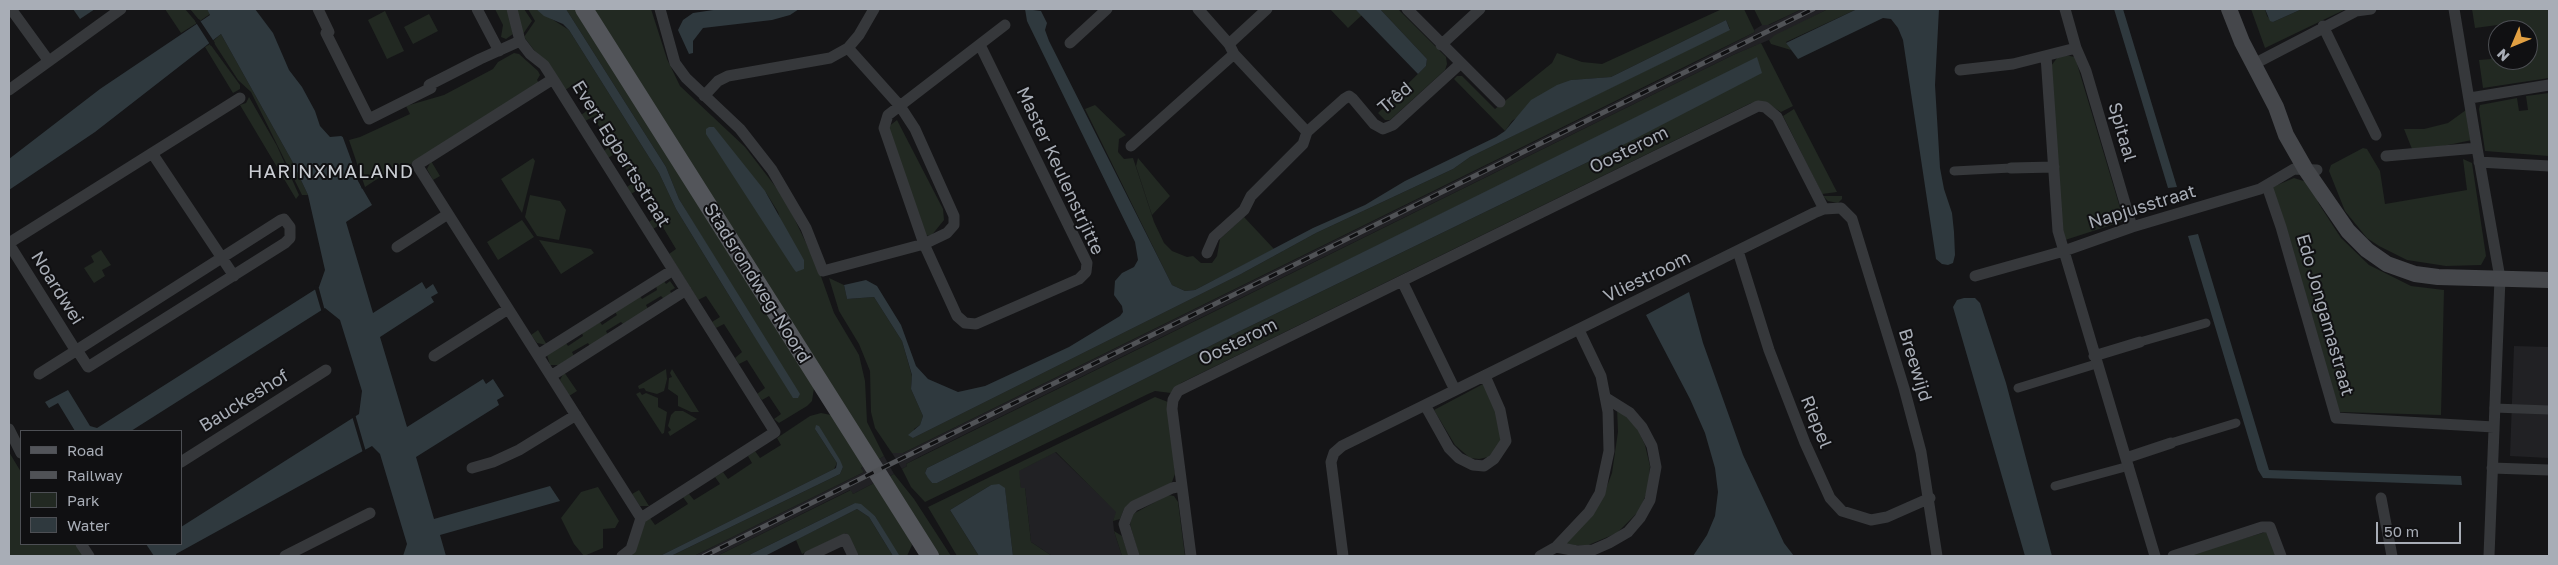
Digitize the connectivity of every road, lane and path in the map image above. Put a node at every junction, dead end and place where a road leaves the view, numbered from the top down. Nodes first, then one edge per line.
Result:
1 (11, 9) edge
2 (121, 9) edge
3 (318, 9) edge
4 (477, 9) edge
5 (512, 9) edge
6 (584, 9) edge
7 (660, 9) edge
8 (874, 9) edge
9 (1107, 9) edge
10 (1198, 9) edge
11 (1267, 9) edge
12 (1407, 9) edge
13 (1480, 9) edge
14 (2065, 9) edge
15 (2229, 9) edge
16 (2371, 9) edge
17 (2454, 9) edge
18 (1005, 25) dead end
19 (2323, 26) junction
20 (520, 41) junction
21 (1070, 43) dead end
22 (980, 45) junction
23 (1441, 45) junction
24 (848, 48) junction
25 (2076, 48) junction
26 (1231, 49) junction
27 (499, 51) junction
28 (2046, 56) junction
29 (48, 60) junction
30 (1461, 63) junction
31 (2254, 64) junction
32 (1960, 70) dead end
33 (553, 79) junction
34 (2549, 85) edge
35 (9, 90) edge
36 (704, 96) junction
37 (240, 98) dead end
38 (2470, 98) junction
39 (1500, 102) dead end
40 (900, 106) junction
41 (1307, 132) junction
42 (2376, 135) dead end
43 (1131, 146) dead end
44 (2477, 148) junction
45 (152, 152) junction
46 (2386, 156) dead end
47 (2479, 162) junction
48 (2549, 166) edge
49 (2054, 167) junction
50 (2012, 168) joint
51 (2312, 170) junction
52 (1954, 171) dead end
53 (2267, 186) junction
54 (1824, 209) junction
55 (448, 214) junction
56 (2132, 227) junction
57 (9, 244) edge
58 (924, 244) junction
59 (397, 247) dead end
60 (1738, 251) junction
61 (2064, 251) junction
62 (1207, 253) dead end
63 (222, 258) junction
64 (673, 270) junction
65 (234, 276) junction
66 (1975, 276) dead end
67 (2500, 278) junction
68 (2549, 280) edge
69 (1402, 281) junction
70 (686, 290) junction
71 (508, 309) junction
72 (2206, 323) dead end
73 (1579, 330) junction
74 (2140, 342) joint
75 (76, 350) junction
76 (538, 355) junction
77 (434, 356) dead end
78 (2095, 360) junction
79 (326, 370) dead end
80 (39, 374) dead end
81 (551, 376) junction
82 (1484, 376) junction
83 (2018, 388) dead end
84 (1455, 390) junction
85 (1606, 398) junction
86 (1425, 405) junction
87 (2494, 408) junction
88 (2549, 410) edge
89 (576, 416) junction
90 (2236, 423) dead end
91 (2494, 427) junction
92 (9, 429) edge
93 (2171, 443) joint
94 (20, 451) edge
95 (182, 461) edge
96 (2127, 462) junction
97 (472, 468) dead end
98 (2492, 468) junction
99 (2549, 470) edge
100 (1182, 486) junction
101 (2054, 486) dead end
102 (1930, 498) junction
103 (2381, 498) dead end
104 (370, 513) dead end
105 (641, 518) junction
106 (82, 545) edge
107 (1556, 547) junction
108 (89, 556) edge
109 (286, 556) edge
110 (622, 556) edge
111 (809, 556) edge
112 (854, 556) edge
113 (930, 556) edge
114 (1134, 556) edge
115 (1190, 556) edge
116 (1343, 556) edge
117 (1540, 556) edge
118 (1938, 556) edge
119 (2155, 556) edge
120 (2173, 556) edge
121 (2281, 556) edge
122 (2392, 556) edge
123 (2489, 556) edge

1 - 29 street
2 - 29 street
3 - 27 street
4 - 27 street
5 - 20 street
6 - 113 main road, Stadsrondweg-Noord
7 - 36 street
8 - 24 street
9 - 21 street
10 - 26 street
11 - 26 street
12 - 23 street
13 - 23 street
14 - 25 street, Spitaal
15 - 31 main road
16 - 19 street
17 - 38 street
18 - 22 street
19 - 31 street
19 - 42 street
20 - 27 street
20 - 33 street
22 - 40 street
22 - 58 street, Master Keulenstrjitte
23 - 30 street
24 - 36 street
24 - 40 street
25 - 28 street
25 - 56 street, Spitaal
26 - 41 street
26 - 43 street
28 - 32 street
28 - 49 street
29 - 35 street
30 - 39 street
30 - 41 street, Trêd
31 - 51 main road
33 - 55 street, Evert Egbertsstraat
33 - 64 street, Evert Egbertsstraat
34 - 38 street
36 - 58 street
37 - 45 street
38 - 44 street
40 - 58 street
40 - 58 street
41 - 62 street, Trêd
44 - 46 street
44 - 47 street
45 - 57 street
45 - 63 street
47 - 48 street
47 - 67 street
49 - 50 street
49 - 61 street
50 - 52 street
51 - 53 street, Napjusstraat
51 - 67 main road
53 - 56 street, Napjusstraat
53 - 91 street, Edo Jongamastraat
54 - 60 street, Vliestroom
54 - 69 street, Oosterom
54 - 102 street, Breewijd
55 - 59 street
55 - 71 street, Evert Egbertsstraat
56 - 61 street, Napjusstraat
57 - 75 street, Noardwei
60 - 73 street, Vliestroom
60 - 102 street, Riepel
61 - 66 street, Napjusstraat
61 - 78 street
63 - 65 street
63 - 65 street
63 - 75 street
64 - 70 street, Evert Egbertsstraat
64 - 76 street
65 - 75 street, Noardwei
67 - 68 main road
67 - 87 street
69 - 84 street
69 - 100 street, Oosterom
70 - 81 street
70 - 105 street, Evert Egbertsstraat
71 - 76 street, Evert Egbertsstraat
71 - 77 street
72 - 74 street
73 - 82 street, Vliestroom
73 - 85 street
74 - 78 street
75 - 80 street
76 - 81 street, Evert Egbertsstraat
78 - 83 street
78 - 96 street
79 - 95 street, Bauckeshof
81 - 89 street, Evert Egbertsstraat
82 - 84 street, Vliestroom
82 - 86 street
84 - 86 street, Vliestroom
85 - 107 street
85 - 107 street
86 - 116 street, Vliestroom
87 - 88 street
87 - 91 street
89 - 97 street
89 - 105 street, Evert Egbertsstraat
90 - 93 street
91 - 98 street
92 - 94 street
93 - 96 street
96 - 101 street
96 - 119 street
98 - 99 street
98 - 123 street
100 - 114 street
100 - 115 street, Oosterom
102 - 118 street, Breewijd
103 - 122 street
104 - 109 street
105 - 110 street
106 - 108 street
107 - 117 street
111 - 112 street
120 - 121 street

